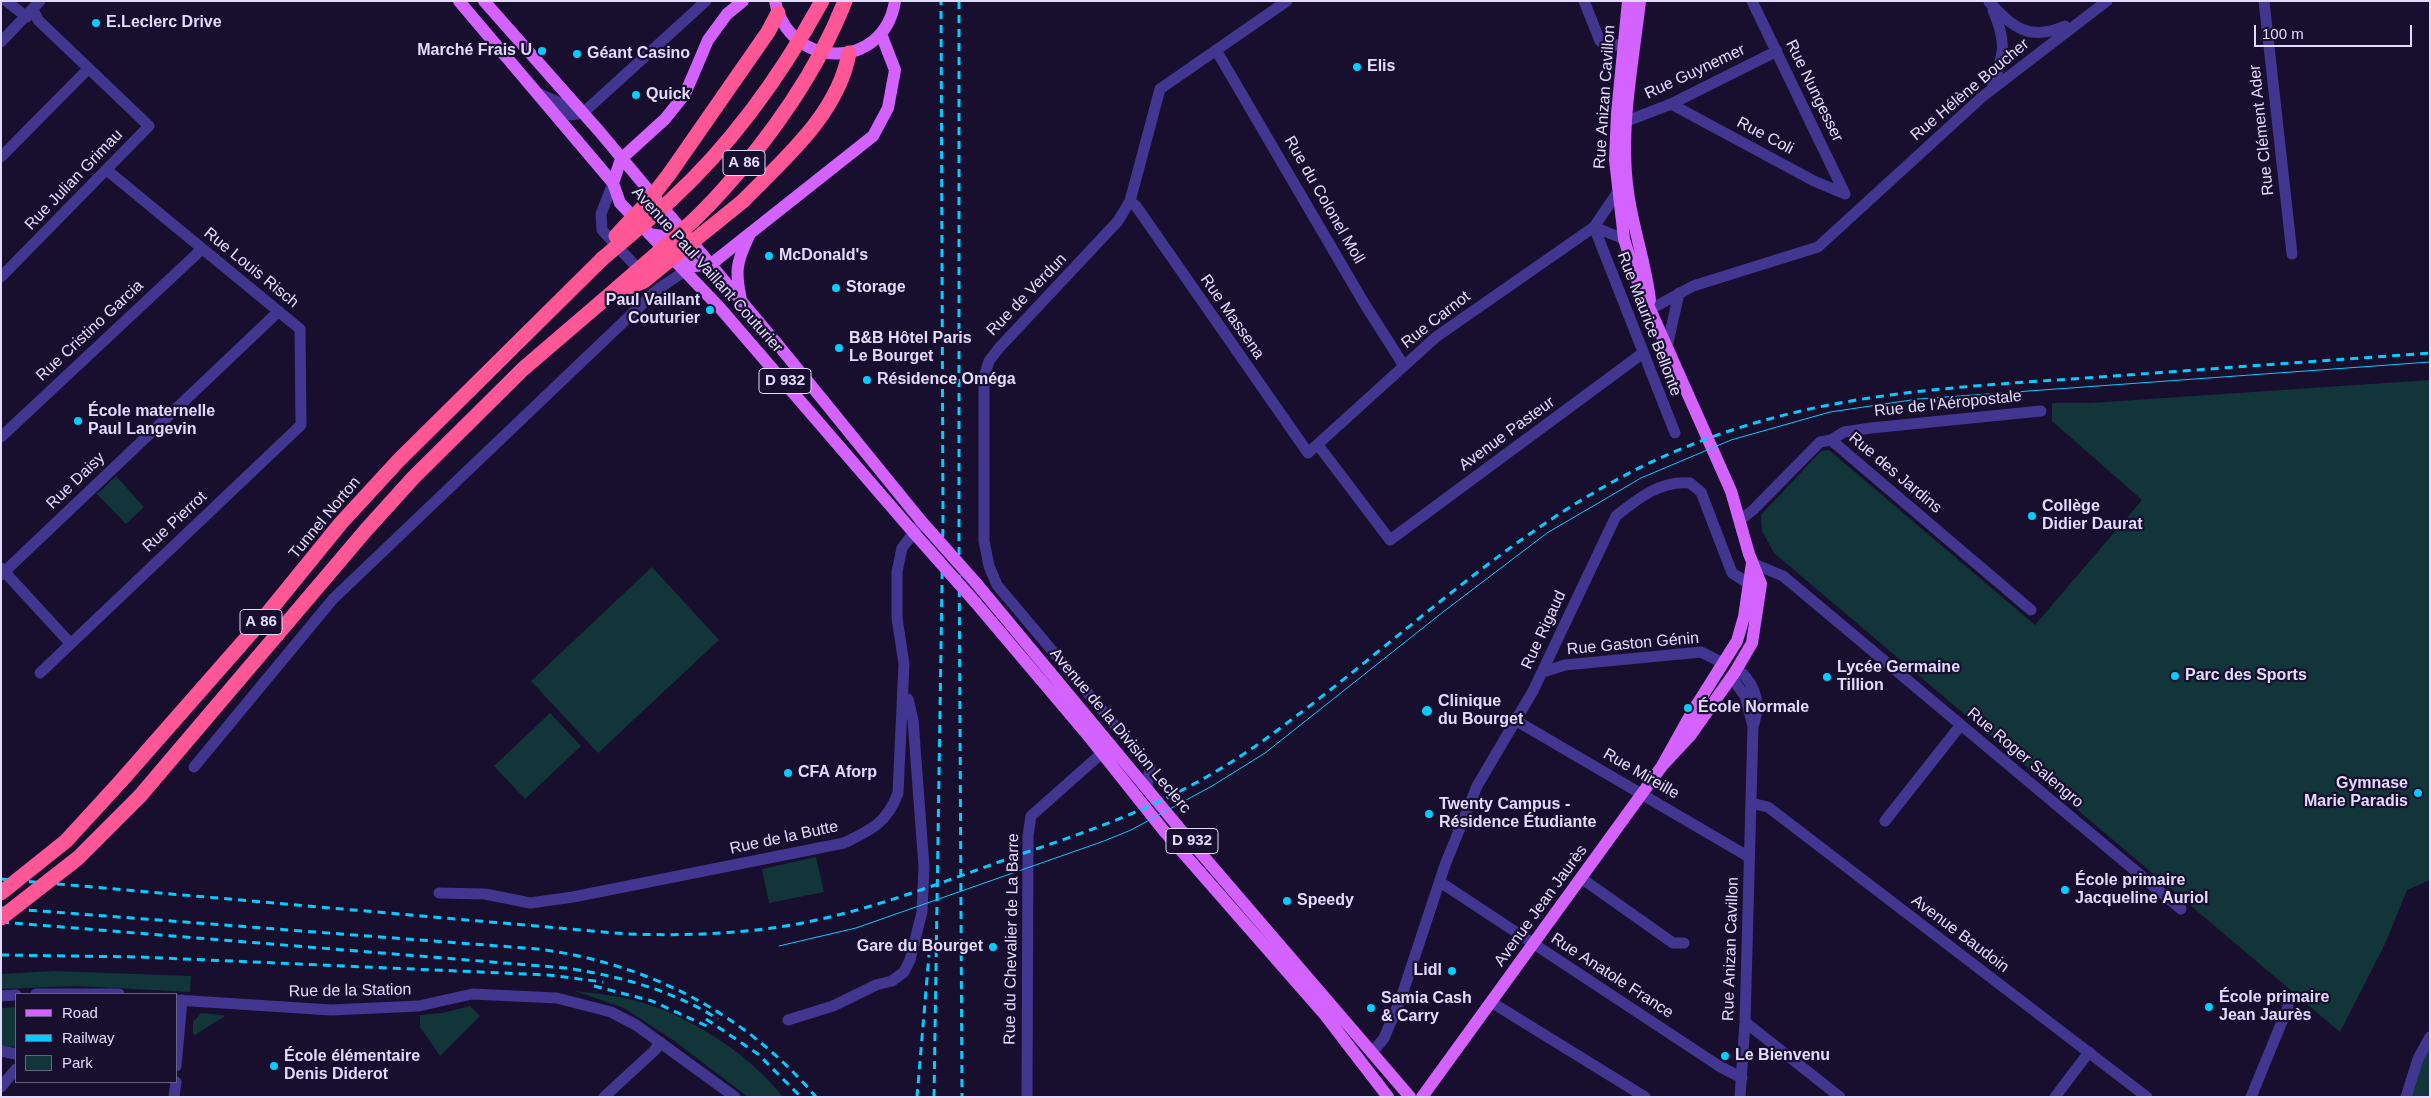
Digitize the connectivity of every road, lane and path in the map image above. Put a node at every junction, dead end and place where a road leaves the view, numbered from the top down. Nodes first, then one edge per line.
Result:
1 (6, 1) edge
2 (459, 1) edge
3 (484, 1) edge
4 (706, 1) edge
5 (743, 1) edge
6 (822, 1) edge
7 (845, 1) edge
8 (895, 1) edge
9 (1287, 1) edge
10 (1584, 1) edge
11 (1628, 1) edge
12 (1640, 1) edge
13 (1752, 1) edge
14 (2107, 1) edge
15 (2264, 1) edge
16 (1989, 2) edge
17 (776, 7) edge
18 (33, 9) edge
19 (2081, 19) junction
20 (881, 34) junction
21 (1, 42) edge
22 (1624, 44) junction
23 (1216, 50) junction
24 (1777, 51) junction
25 (850, 53) junction
26 (88, 69) junction
27 (1992, 89) junction
28 (540, 94) junction
29 (1670, 104) junction
30 (583, 113) junction
31 (1627, 121) junction
32 (1, 157) edge
33 (621, 159) junction
34 (108, 170) junction
35 (613, 183) junction
36 (1617, 193) junction
37 (1846, 194) joint
38 (1130, 201) junction
39 (1594, 227) junction
40 (751, 232) junction
41 (1624, 239) junction
42 (202, 249) junction
43 (2292, 254) dead end
44 (602, 259) junction
45 (710, 265) junction
46 (690, 268) junction
47 (1, 278) edge
48 (658, 290) junction
49 (1679, 293) junction
50 (607, 297) junction
51 (742, 303) junction
52 (1651, 309) junction
53 (279, 311) junction
54 (1667, 347) junction
55 (1643, 353) junction
56 (1404, 366) junction
57 (2041, 411) dead end
58 (301, 425) joint
59 (1675, 433) dead end
60 (1, 437) edge
61 (1831, 440) junction
62 (1318, 445) junction
63 (1308, 453) joint
64 (1740, 520) junction
65 (922, 522) junction
66 (914, 533) junction
67 (1752, 563) junction
68 (2, 572) edge
69 (1748, 583) junction
70 (2031, 610) dead end
71 (70, 643) junction
72 (1723, 663) junction
73 (1543, 672) junction
74 (1735, 672) junction
75 (40, 673) dead end
76 (904, 684) junction
77 (1515, 720) junction
78 (1960, 726) junction
79 (1102, 753) junction
80 (1662, 766) junction
81 (194, 767) dead end
82 (1147, 788) junction
83 (1642, 793) junction
84 (1751, 803) junction
85 (1886, 822) dead end
86 (1749, 857) junction
87 (1581, 878) junction
88 (1440, 882) junction
89 (1, 893) edge
90 (439, 893) dead end
91 (2181, 909) dead end
92 (1, 918) edge
93 (1684, 943) dead end
94 (1534, 944) junction
95 (15, 995) edge
96 (1, 996) edge
97 (179, 1000) edge
98 (1491, 1002) junction
99 (2288, 1007) dead end
100 (788, 1020) dead end
101 (178, 1022) edge
102 (1745, 1022) junction
103 (2430, 1037) edge
104 (660, 1042) junction
105 (1, 1051) edge
106 (2089, 1052) junction
107 (1372, 1053) junction
108 (15, 1054) edge
109 (15, 1070) edge
110 (1742, 1078) junction
111 (176, 1083) edge
112 (1, 1087) edge
113 (729, 1095) edge
114 (174, 1097) edge
115 (604, 1097) edge
116 (1027, 1097) edge
117 (1388, 1097) edge
118 (1410, 1097) edge
119 (1422, 1097) edge
120 (1645, 1097) edge
121 (1740, 1097) edge
122 (1840, 1097) edge
123 (2055, 1097) edge
124 (2148, 1097) edge
125 (2251, 1097) edge
126 (2406, 1097) edge

1 - 18 street
2 - 28 main road, Avenue Paul Vaillant Couturier / D 932
3 - 30 main road, Avenue Paul Vaillant Couturier / D 932
4 - 30 street
5 - 33 main road
6 - 44 highway, A 86, bridge
7 - 50 highway, A 86, bridge
8 - 20 main road
9 - 23 street, Rue de Verdun
10 - 22 street
11 - 22 main road, Rue Anizan Cavillon
12 - 31 main road, Rue Anizan Cavillon
13 - 24 street, Rue Nungesser
14 - 19 street, Rue Hélène Boucher
15 - 43 street, Rue Clément Ader
16 - 19 street
16 - 27 street
17 - 25 main road
17 - 44 highway, bridge
18 - 21 street
18 - 26 street
19 - 27 street, Rue Hélène Boucher
20 - 25 main road
20 - 40 main road
22 - 36 main road, Rue Anizan Cavillon
23 - 38 street, Rue de Verdun
23 - 56 street, Rue du Colonel Moll
24 - 29 street, Rue Guynemer
24 - 37 street, Rue Nungesser
25 - 50 highway, bridge
26 - 32 street
26 - 34 street, Rue Julian Grimau
27 - 49 street, Rue Hélène Boucher
28 - 30 street, Avenue Paul Vaillant Couturier
28 - 35 main road, Avenue Paul Vaillant Couturier / D 932
29 - 31 street, Rue Guynemer
29 - 37 street, Rue Coli
30 - 33 main road, Avenue Paul Vaillant Couturier / D 932
31 - 52 main road, Rue Anizan Cavillon
33 - 35 main road
33 - 45 main road, Avenue Paul Vaillant Couturier / D 932
34 - 42 street, Rue Louis Risch
34 - 47 street, Rue Julian Grimau
35 - 46 main road, Avenue Paul Vaillant Couturier / D 932
35 - 48 street
36 - 39 street
36 - 41 main road, Rue Anizan Cavillon
38 - 63 street, Rue Massena
38 - 82 street, Rue de Verdun
39 - 41 street
39 - 55 street, Rue Maurice Bellonte
39 - 56 street, Rue Carnot
40 - 45 main road
40 - 51 main road
41 - 52 main road, Rue Anizan Cavillon
42 - 53 street, Rue Louis Risch
42 - 60 street, Rue Cristino Garcia
44 - 89 highway, Tunnel Norton / A 86, bridge
45 - 46 main road
45 - 51 main road, Avenue Paul Vaillant Couturier / D 932
46 - 48 street
46 - 66 main road, Avenue Paul Vaillant Couturier / D 932
48 - 81 street
49 - 52 street, Rue Hélène Boucher
49 - 54 street
50 - 92 highway, A 86, bridge
51 - 65 main road, Avenue Paul Vaillant Couturier / D 932
52 - 54 main road, Rue Anizan Cavillon
53 - 58 street, Rue Louis Risch
53 - 68 street, Rue Daisy
54 - 64 main road, Rue Anizan Cavillon
55 - 59 street, Rue Maurice Bellonte
55 - 62 street, Avenue Pasteur
56 - 62 street, Rue Carnot
57 - 61 street, Rue de l'Aéropostale
58 - 71 street, Rue Pierrot
61 - 64 street, Rue des Jardins
61 - 70 street, Rue des Jardins
62 - 63 street, Rue Carnot
64 - 67 main road, Rue Anizan Cavillon
65 - 66 street, Rue de la Butte
65 - 82 main road, Avenue de la Division Leclerc / D 932, bridge
66 - 76 street, Rue de la Butte
66 - 79 main road, Avenue de la Division Leclerc / D 932, bridge
67 - 69 main road, Rue Anizan Cavillon
67 - 74 main road, Rue Anizan Cavillon
67 - 78 street, Rue Roger Salengro
68 - 71 street
69 - 72 main road, Rue Anizan Cavillon
69 - 73 street, Rue Rigaud
71 - 75 street, Rue Pierrot
72 - 73 street, Rue Gaston Génin
72 - 74 main road
72 - 80 main road, Avenue Jean Jaurès
73 - 77 street, Rue Rigaud
74 - 80 main road, Avenue Jean Jaurès
74 - 84 street, Rue Anizan Cavillon
76 - 90 street, Rue de la Butte
76 - 100 street
77 - 83 street, Rue Mireille
77 - 88 street, Rue Rigaud
78 - 85 street
78 - 91 street, Rue Roger Salengro
79 - 116 street, Rue du Chevalier de La Barre
79 - 117 main road, Avenue de la Division Leclerc / D 932
80 - 83 main road, Avenue Jean Jaurès
82 - 107 main road, Avenue de la Division Leclerc / D 932
83 - 86 street, Rue Mireille
83 - 87 main road, Avenue Jean Jaurès
84 - 86 street, Rue Anizan Cavillon
84 - 106 street, Avenue Baudoin
86 - 102 street, Rue Anizan Cavillon
87 - 93 street
87 - 94 main road, Avenue Jean Jaurès
88 - 94 street, Rue Anatole France
88 - 107 street, Rue Rigaud
94 - 98 main road, Avenue Jean Jaurès
94 - 110 street, Rue Anatole France
95 - 96 street
97 - 101 street
97 - 104 street, Rue de la Station
98 - 119 main road, Avenue Jean Jaurès
98 - 120 street
99 - 125 street
102 - 110 street, Rue Anizan Cavillon
102 - 122 street
103 - 126 street
104 - 113 street, Rue de la Station
104 - 115 street
105 - 108 street
106 - 123 street
106 - 124 street, Avenue Baudoin
107 - 118 main road, Avenue de la Division Leclerc / D 932
109 - 112 street
110 - 121 street, Rue Anizan Cavillon
111 - 114 street

